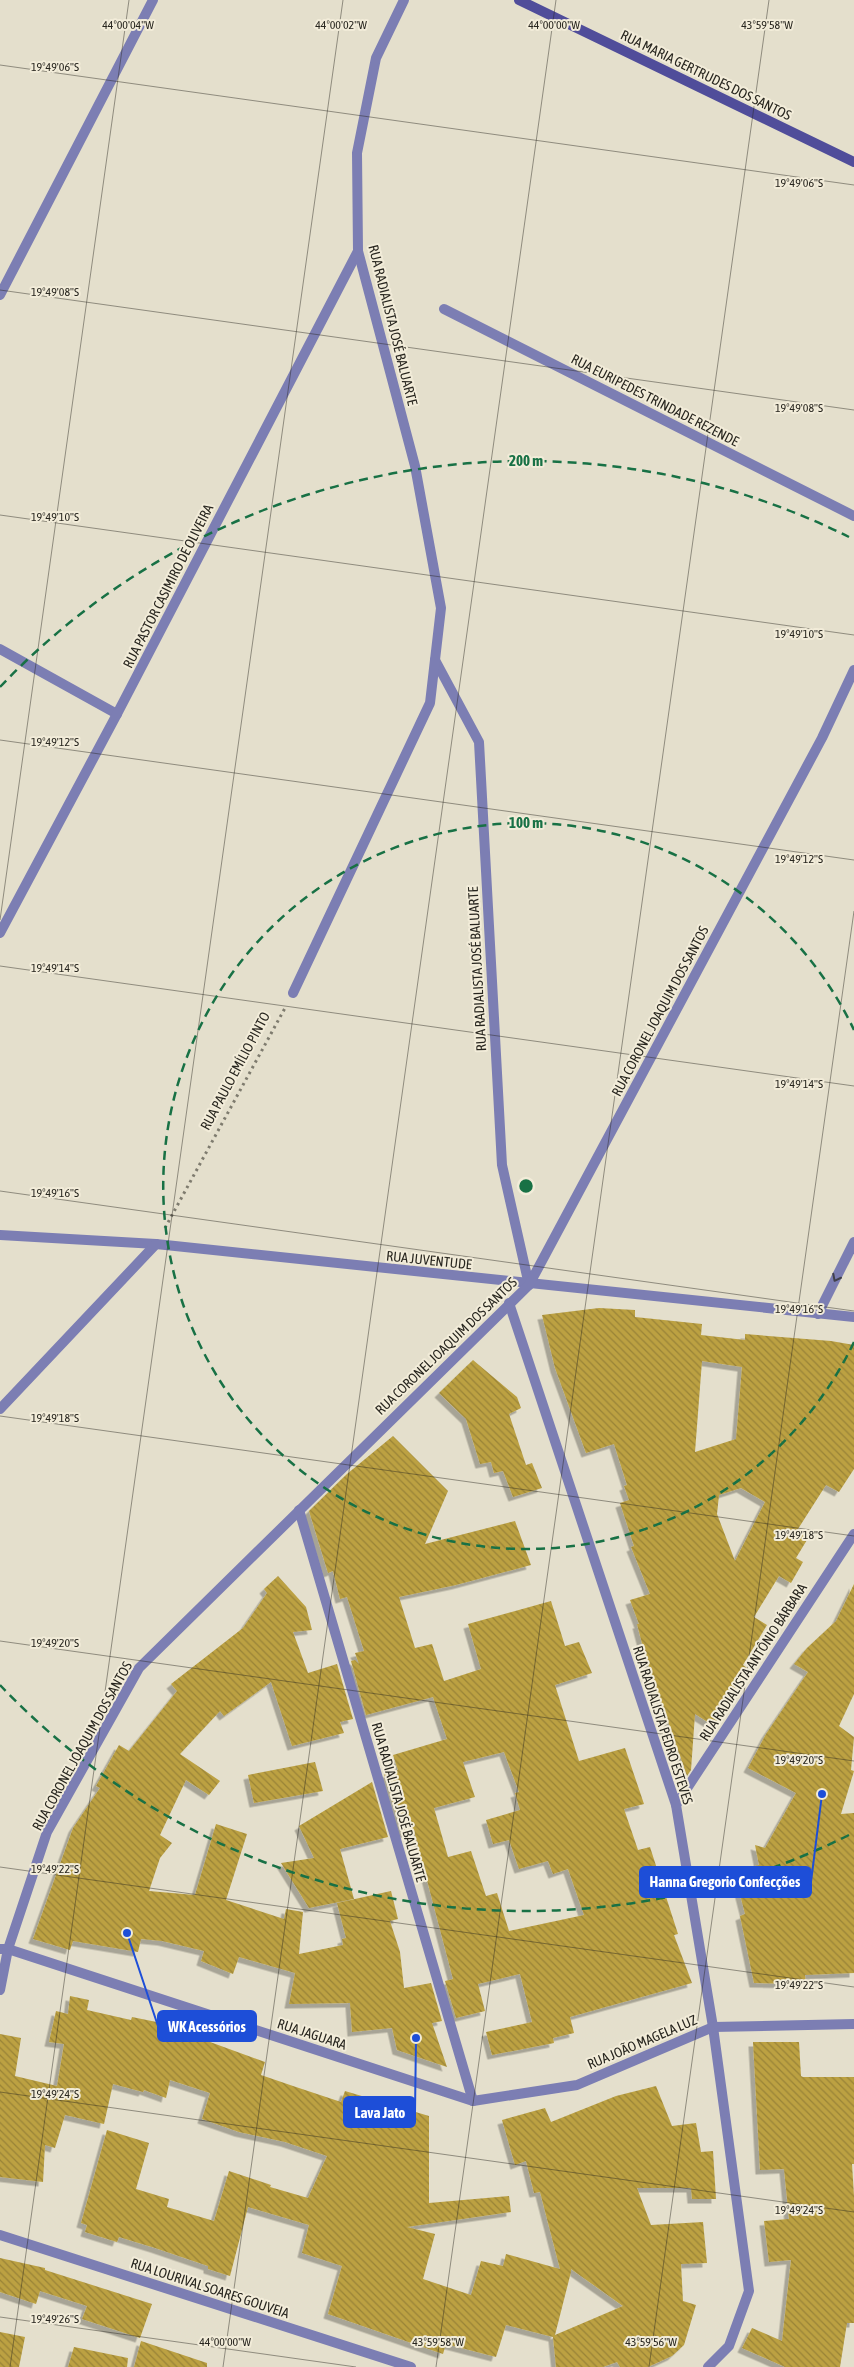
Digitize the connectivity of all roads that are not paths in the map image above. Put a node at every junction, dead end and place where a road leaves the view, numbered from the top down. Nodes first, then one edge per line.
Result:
1 (153, 0) edge
2 (404, 0) edge
3 (519, 0) edge
4 (854, 162) edge
5 (358, 251) junction
6 (0, 295) edge
7 (444, 309) dead end
8 (854, 516) edge
9 (0, 649) edge
10 (435, 660) junction
11 (854, 670) edge
12 (117, 714) junction
13 (0, 932) edge
14 (293, 993) road end
15 (0, 1235) edge
16 (854, 1242) edge
17 (156, 1244) junction
18 (529, 1284) junction
19 (509, 1303) junction
20 (818, 1314) junction
21 (854, 1317) edge
22 (0, 1408) edge
23 (299, 1510) junction
24 (854, 1534) edge
25 (676, 1805) junction
26 (4, 1949) edge
27 (0, 1990) edge
28 (854, 2024) edge
29 (713, 2027) junction
30 (473, 2101) junction
31 (0, 2235) edge
32 (411, 2367) edge
33 (708, 2367) edge

1 - 6 street
2 - 5 street, RUA RADIALISTA JOSÉ BALUARTE
3 - 4 street, RUA MARIA GERTRUDES DOS SANTOS
5 - 10 street, RUA RADIALISTA JOSÉ BALUARTE
5 - 12 street, RUA PASTOR CASIMIRO DE OLIVEIRA
7 - 8 street, RUA EURIPEDES TRINDADE REZENDE
9 - 12 street
10 - 14 street, RUA RADIALISTA JOSÉ BALUARTE
10 - 18 street, RUA RADIALISTA JOSÉ BALUARTE
11 - 18 street, RUA CORONEL JOAQUIM DOS SANTOS
12 - 13 street, RUA PASTOR CASIMIRO DE OLIVEIRA
15 - 17 street, RUA JUVENTUDE
16 -> 20 street
17 - 18 street, RUA JUVENTUDE
17 - 22 street
18 - 19 street, RUA CORONEL JOAQUIM DOS SANTOS
18 - 20 street, RUA JUVENTUDE
19 - 23 street, RUA CORONEL JOAQUIM DOS SANTOS
19 - 25 street, RUA RADIALISTA PEDRO ESTEVES
20 - 21 street, RUA JUVENTUDE
23 - 26 street, RUA CORONEL JOAQUIM DOS SANTOS
23 - 30 street, RUA RADIALISTA JOSÉ BALUARTE
24 - 25 street, RUA RADIALISTA ANTÔNIO BÁRBARA
25 - 29 street, RUA RADIALISTA PEDRO ESTEVES
26 - 27 street, RUA CORONEL JOAQUIM DOS SANTOS
26 - 30 street, RUA JAGUARA
28 - 29 street, RUA JOÃO MAGELA LUZ
29 - 30 street, RUA JOÃO MAGELA LUZ
29 - 33 street, RUA RADIALISTA PEDRO ESTEVES
31 - 32 street, RUA LOURIVAL SOARES GOUVEIA

